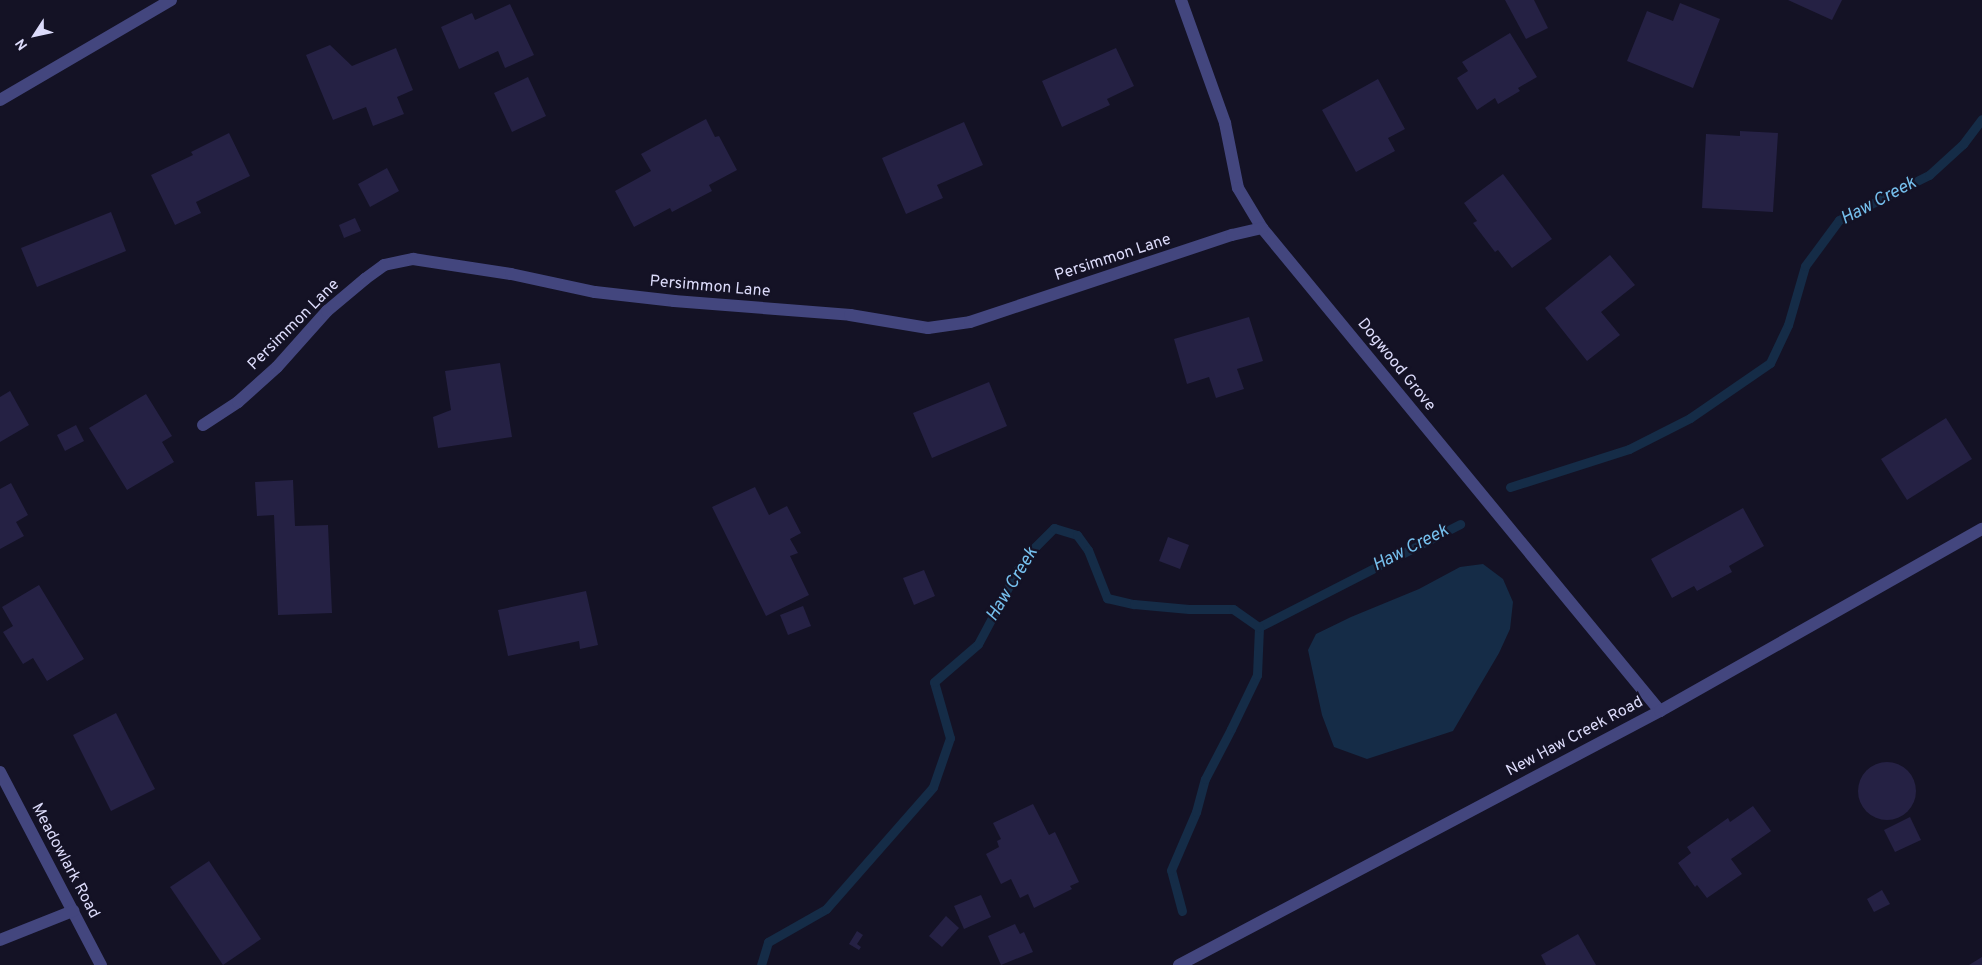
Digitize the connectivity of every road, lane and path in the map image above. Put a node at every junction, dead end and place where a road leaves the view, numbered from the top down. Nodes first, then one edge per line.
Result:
1 (171, 0) edge
2 (1181, 0) edge
3 (0, 100) edge
4 (1262, 228) junction
5 (203, 425) dead end
6 (1982, 528) edge
7 (1660, 711) junction
8 (0, 772) edge
9 (73, 911) junction
10 (0, 940) edge
11 (101, 965) edge
12 (1179, 965) edge

1 - 3 street
2 - 4 street, Dogwood Grove
4 - 5 street, Persimmon Lane
4 - 7 street, Dogwood Grove
6 - 7 street, New Haw Creek Road
7 - 12 street, New Haw Creek Road
8 - 9 street, Meadowlark Road
9 - 10 street
9 - 11 street, Meadowlark Road

